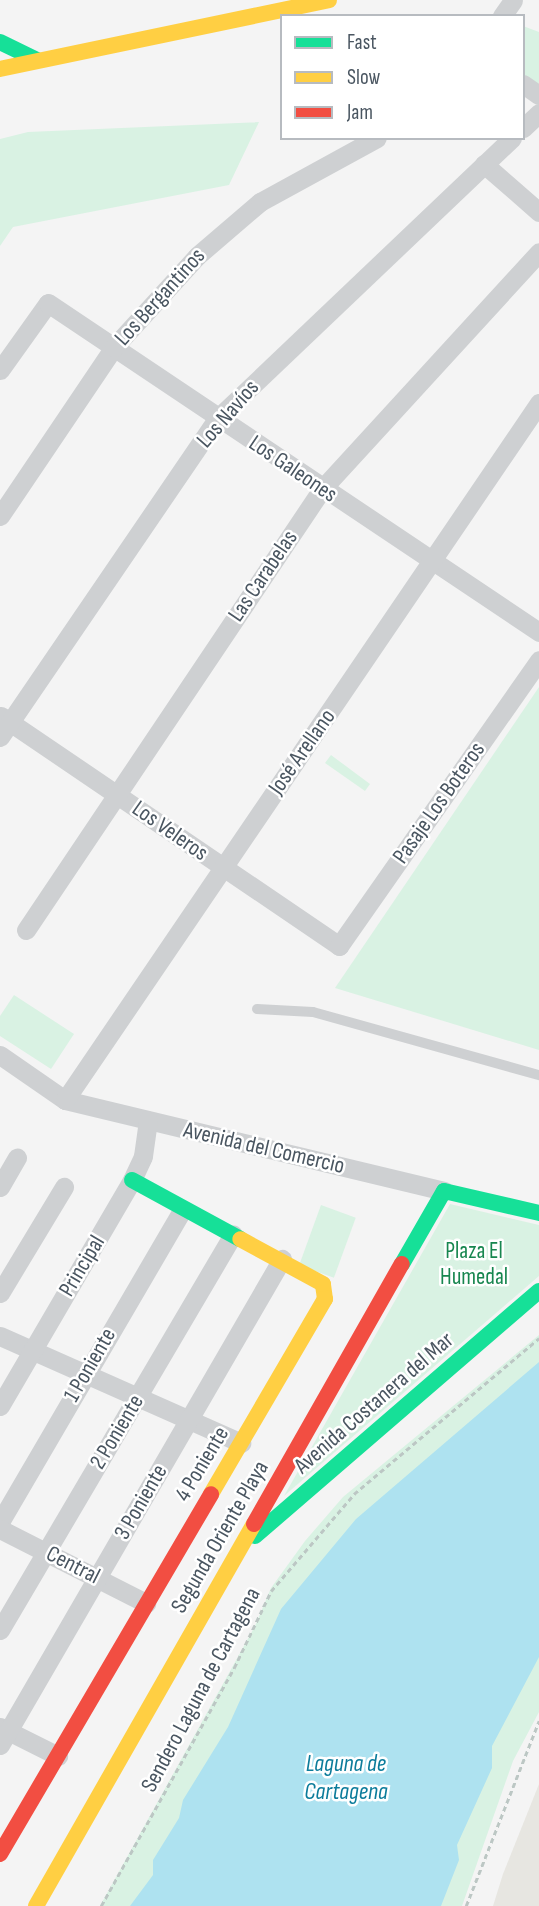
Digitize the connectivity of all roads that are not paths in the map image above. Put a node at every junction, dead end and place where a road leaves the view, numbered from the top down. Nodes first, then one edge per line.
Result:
1 (329, 0) edge
2 (0, 42) edge
3 (37, 60) junction
4 (0, 69) edge
5 (539, 113) edge
6 (525, 126) edge
7 (373, 140) edge
8 (510, 140) edge
9 (484, 164) junction
10 (539, 212) edge
11 (539, 253) edge
12 (114, 347) junction
13 (0, 370) edge
14 (537, 409) edge
15 (218, 418) junction
16 (323, 489) junction
17 (0, 516) edge
18 (433, 562) junction
19 (539, 632) edge
20 (539, 660) edge
21 (3, 725) edge
22 (116, 794) junction
23 (222, 867) junction
24 (26, 930) dead end
25 (339, 946) joint
26 (257, 1009) dead end
27 (0, 1055) edge
28 (539, 1075) edge
29 (65, 1100) junction
30 (148, 1120) junction
31 (17, 1158) dead end
32 (132, 1180) junction
33 (0, 1187) edge
34 (64, 1187) dead end
35 (444, 1191) junction
36 (181, 1210) junction
37 (539, 1213) edge
38 (233, 1234) junction
39 (282, 1259) junction
40 (539, 1291) edge
41 (0, 1293) edge
42 (0, 1336) edge
43 (32, 1352) junction
44 (83, 1376) junction
45 (136, 1401) junction
46 (0, 1406) edge
47 (190, 1418) junction
48 (241, 1443) junction
49 (0, 1522) edge
50 (0, 1529) edge
51 (240, 1549) junction
52 (46, 1551) junction
53 (98, 1578) junction
54 (146, 1603) junction
55 (0, 1630) edge
56 (3, 1734) edge
57 (58, 1756) junction
58 (0, 1854) edge
59 (36, 1906) edge

1 - 3 street
2 - 3 street
3 - 4 street
5 - 6 street
7 - 12 street, Los Bergantinos
8 - 9 street, Los Navíos
9 - 10 street
9 - 15 street, Los Navíos
11 - 16 street, Las Carabelas
12 - 13 street, Los Galeones
12 - 15 street, Los Galeones
12 - 17 street, Los Bergantinos
14 - 18 street, José Arellano
15 - 16 street, Los Galeones
15 - 21 street, Los Navíos
16 - 18 street, Los Galeones
16 - 22 street, Las Carabelas
18 - 19 street, Los Galeones
18 - 23 street, José Arellano
20 - 25 street, Pasaje Los Boteros
21 - 22 street, Los Veleros
22 - 23 street, Los Veleros
22 - 24 street, Las Carabelas
23 - 25 street, Los Veleros
23 - 29 street, José Arellano
26 - 28 lane
27 - 29 street, Avenida del Comercio
29 - 30 street, Avenida del Comercio
30 - 32 street, Principal
30 - 35 street, Avenida del Comercio
31 - 33 street
32 - 36 street, 4 Poniente
32 - 43 street, Principal
34 - 41 street
35 - 37 street, Avenida del Comercio
35 - 51 street, Segunda Oriente Playa
36 - 38 street, 4 Poniente
36 - 44 street, 1 Poniente
38 - 39 street, 4 Poniente
38 - 45 street, 2 Poniente
39 - 47 street, 3 Poniente
39 - 48 street, 4 Poniente
40 - 51 street, Avenida Costanera del Mar
42 - 43 street
43 - 44 street
43 - 46 street, Principal
44 - 45 street
44 - 49 street, 1 Poniente
45 - 47 street
45 - 52 street, 2 Poniente
47 - 48 street
47 - 53 street, 3 Poniente
48 - 54 street, 4 Poniente
50 - 52 street, Central
51 - 59 street, Segunda Oriente Playa
52 - 53 street, Central
52 - 55 street, 2 Poniente
53 - 54 street, Central
53 - 56 street, 3 Poniente
54 - 57 street, 4 Poniente
56 - 57 street
57 - 58 street, 4 Poniente

